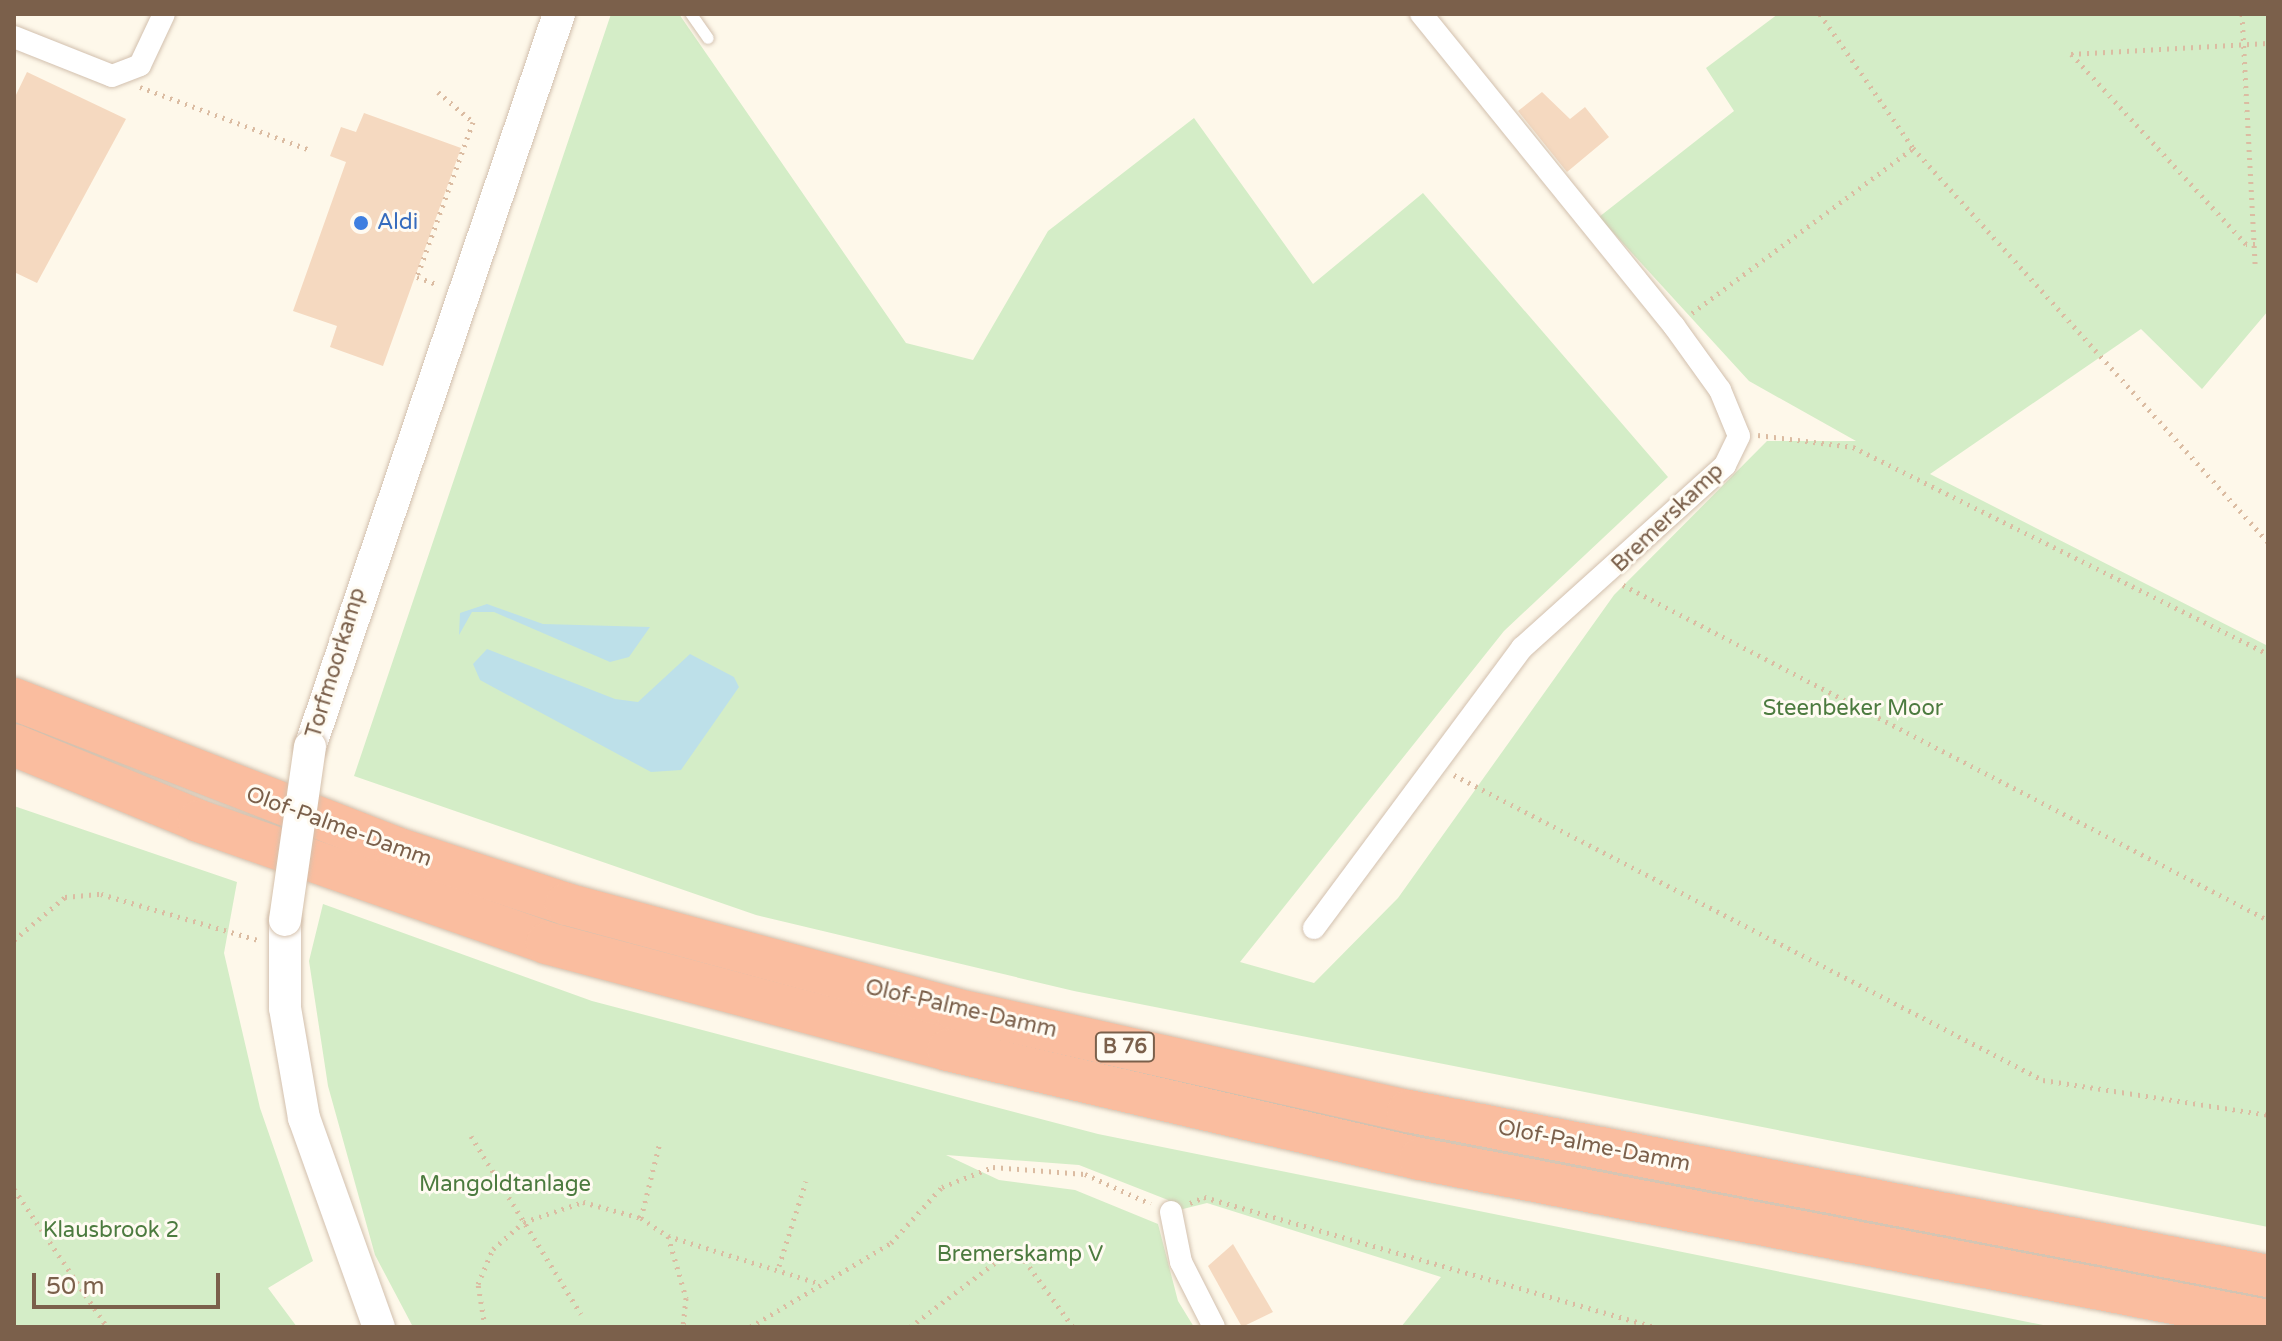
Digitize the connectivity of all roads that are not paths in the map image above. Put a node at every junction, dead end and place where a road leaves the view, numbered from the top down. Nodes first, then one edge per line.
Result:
1 (164, 14) edge
2 (559, 14) edge
3 (691, 14) edge
4 (1421, 14) edge
5 (708, 38) dead end
6 (15, 39) edge
7 (14, 699) edge
8 (14, 745) edge
9 (1314, 928) dead end
10 (1171, 1212) road end
11 (2268, 1276) edge
12 (2268, 1321) edge
13 (379, 1327) edge
14 (1214, 1327) edge

1 - 6 street
2 - 13 street, Torfmoorkamp, bridge
3 - 5 lane
4 - 9 street, Bremerskamp
7 - 11 highway, Olof-Palme-Damm / B 76
8 - 12 highway, Olof-Palme-Damm / B 76
10 - 14 street

